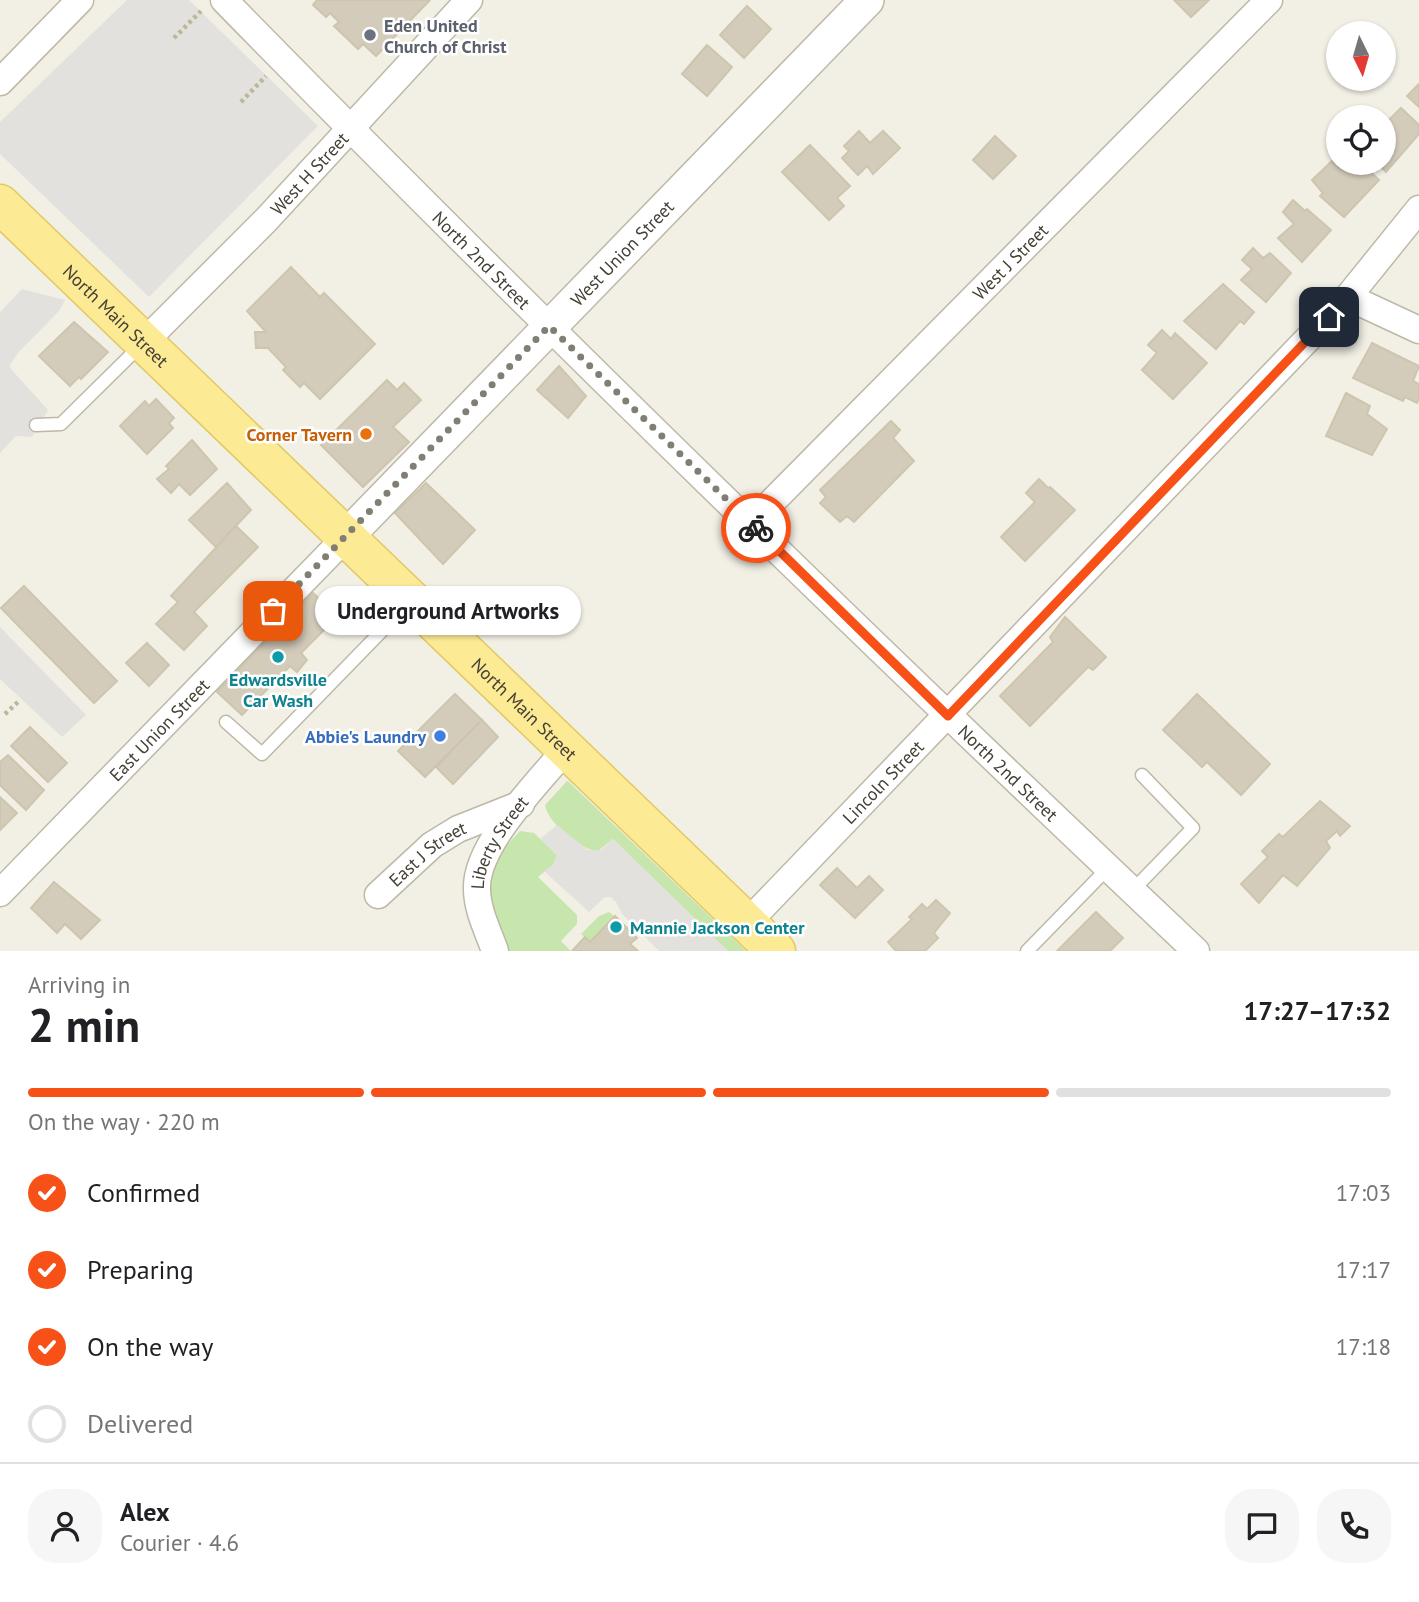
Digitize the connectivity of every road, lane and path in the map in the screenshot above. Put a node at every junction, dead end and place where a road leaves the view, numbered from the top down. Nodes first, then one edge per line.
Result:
1 (80, 0) edge
2 (469, 0) edge
3 (867, 0) edge
4 (1269, 0) edge
5 (213, 6) edge
6 (174, 38) dead end
7 (267, 76) dead end
8 (0, 82) edge
9 (241, 102) dead end
10 (350, 128) junction
11 (0, 204) edge
12 (1419, 209) edge
13 (1349, 297) junction
14 (549, 326) junction
15 (1419, 330) edge
16 (144, 342) junction
17 (36, 425) dead end
18 (751, 523) junction
19 (346, 537) junction
20 (411, 600) junction
21 (18, 702) dead end
22 (5, 714) dead end
23 (948, 716) junction
24 (226, 722) dead end
25 (566, 749) junction
26 (1142, 775) dead end
27 (521, 804) junction
28 (1109, 867) junction
29 (1132, 891) junction
30 (0, 893) edge
31 (378, 895) dead end
32 (747, 923) junction
33 (495, 951) edge
34 (776, 951) edge
35 (1027, 951) edge
36 (1196, 951) edge

1 - 8 street
2 - 10 street, West H Street
3 - 14 street, West Union Street
4 - 18 street, West J Street
5 - 6 path
5 - 10 street, North 2nd Street
7 - 9 path
10 - 14 street, North 2nd Street
10 - 16 street, West H Street
11 - 16 main road, North Main Street
12 - 13 street, Lincoln Street
13 - 15 street
13 - 23 street, Lincoln Street
14 - 18 street, North 2nd Street
14 - 19 street, West Union Street
16 - 17 lane
16 - 19 main road, North Main Street
18 - 23 street, North 2nd Street
19 - 20 main road, North Main Street
19 - 30 street, East Union Street
20 - 24 lane
20 - 25 main road, North Main Street
21 - 22 path
23 - 28 street, North 2nd Street
23 - 32 street, Lincoln Street
25 - 27 street, Liberty Street
25 - 32 main road, North Main Street
26 - 29 lane
27 - 31 street, East J Street
27 - 33 street, Liberty Street
28 - 29 street, North 2nd Street
28 - 35 lane
29 - 36 street, North 2nd Street
32 - 34 main road, North Main Street

